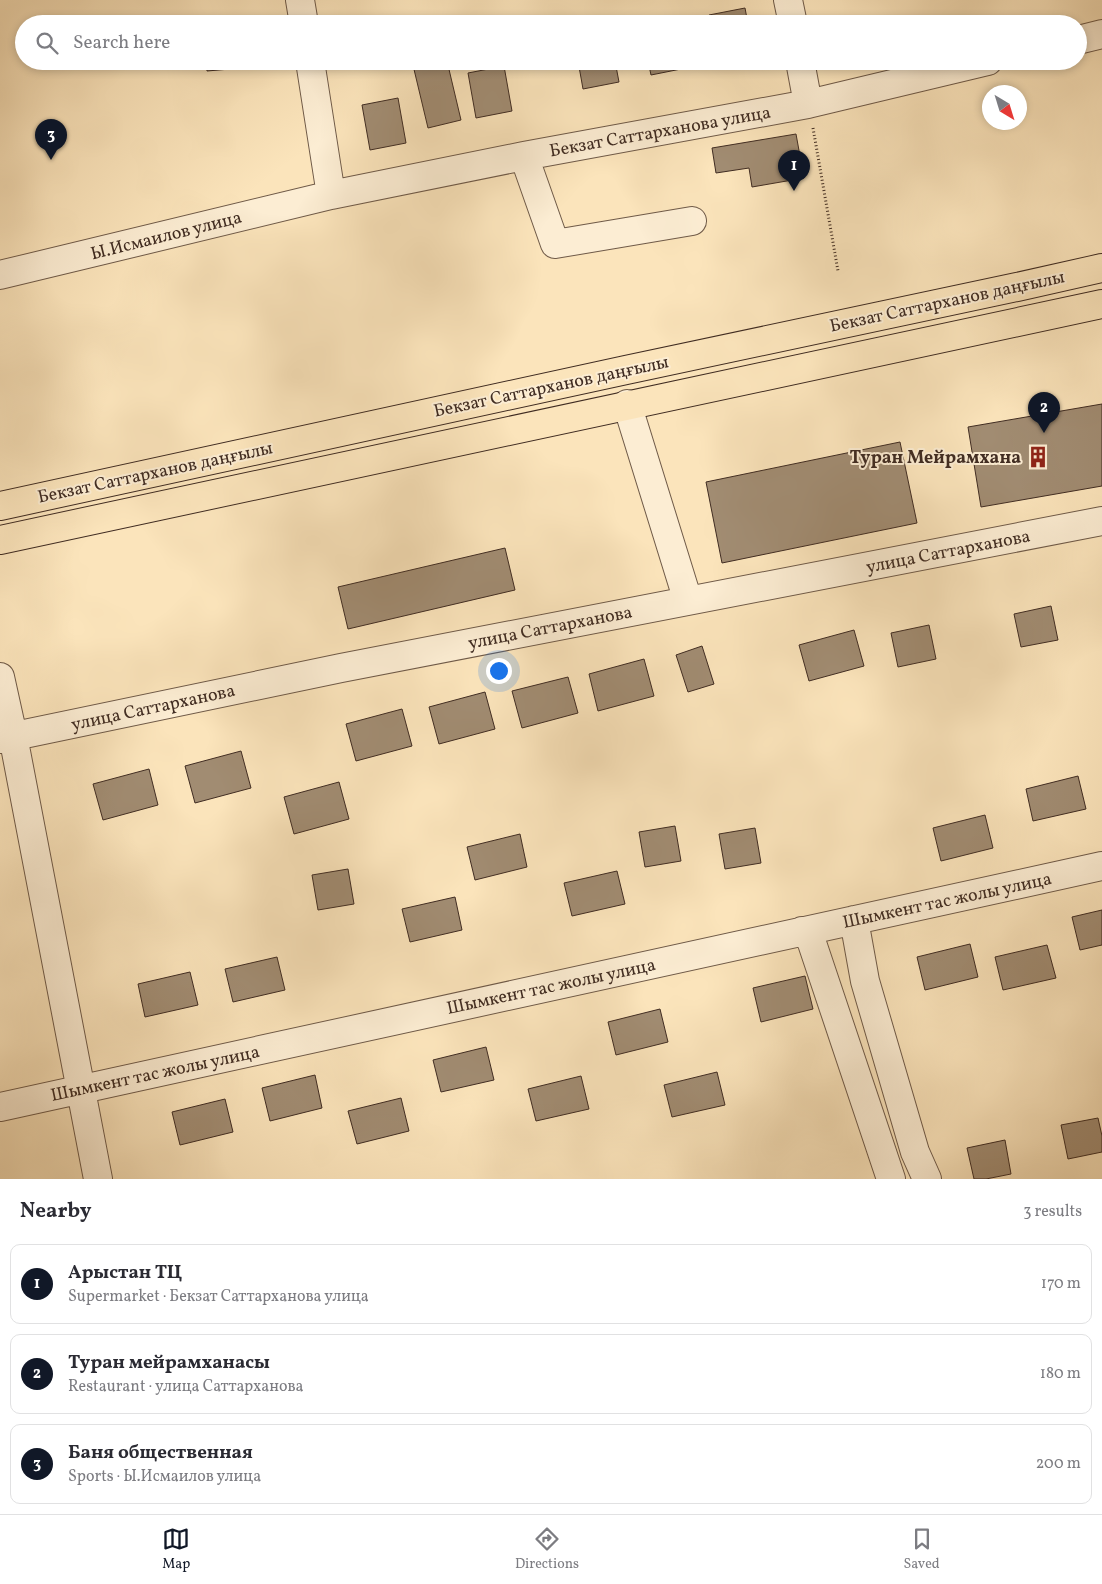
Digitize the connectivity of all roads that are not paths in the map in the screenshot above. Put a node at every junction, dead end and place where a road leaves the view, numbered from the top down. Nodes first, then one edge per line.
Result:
1 (300, 0) edge
2 (788, 0) edge
3 (302, 15) edge
4 (791, 15) edge
5 (1102, 34) edge
6 (1087, 38) edge
7 (311, 70) edge
8 (802, 70) edge
9 (950, 70) edge
10 (808, 104) junction
11 (524, 156) junction
12 (331, 195) junction
13 (692, 221) dead end
14 (1102, 268) edge
15 (0, 275) edge
16 (1018, 287) junction
17 (1102, 304) edge
18 (1067, 311) junction
19 (1102, 314) edge
20 (1023, 320) junction
21 (627, 404) junction
22 (0, 506) edge
23 (1102, 521) edge
24 (0, 540) edge
25 (688, 601) junction
26 (0, 677) edge
27 (7, 738) edge
28 (1102, 866) edge
29 (854, 920) junction
30 (802, 931) junction
31 (80, 1090) junction
32 (0, 1107) edge
33 (98, 1179) edge
34 (891, 1179) edge
35 (927, 1179) edge

1 - 3 street
2 - 4 street
5 - 6 street
7 - 12 street
8 - 10 street
9 - 10 street, Бекзат Саттарханова улица
10 - 11 street, Бекзат Саттарханова улица
11 - 12 street, Бекзат Саттарханова улица
11 - 13 street
12 - 15 street, Ы.Исмаилов улица
14 - 16 main road, Бекзат Саттарханов даңғылы
16 - 20 main road
16 - 22 main road, Бекзат Саттарханов даңғылы
17 - 18 main road, Бекзат Саттарханов даңғылы
18 - 19 main road
18 - 20 main road, Бекзат Саттарханов даңғылы
20 - 21 main road, Бекзат Саттарханов даңғылы
21 - 24 main road, Бекзат Саттарханов даңғылы
21 - 25 street
23 - 25 street, улица Саттарханова
25 - 27 street, улица Саттарханова
26 - 27 street
27 - 31 street
28 - 29 street, Шымкент тас жолы улица
29 - 30 street, Шымкент тас жолы улица
29 - 35 street
30 - 31 street, Шымкент тас жолы улица
30 - 34 street
31 - 32 street, Шымкент тас жолы улица
31 - 33 street

